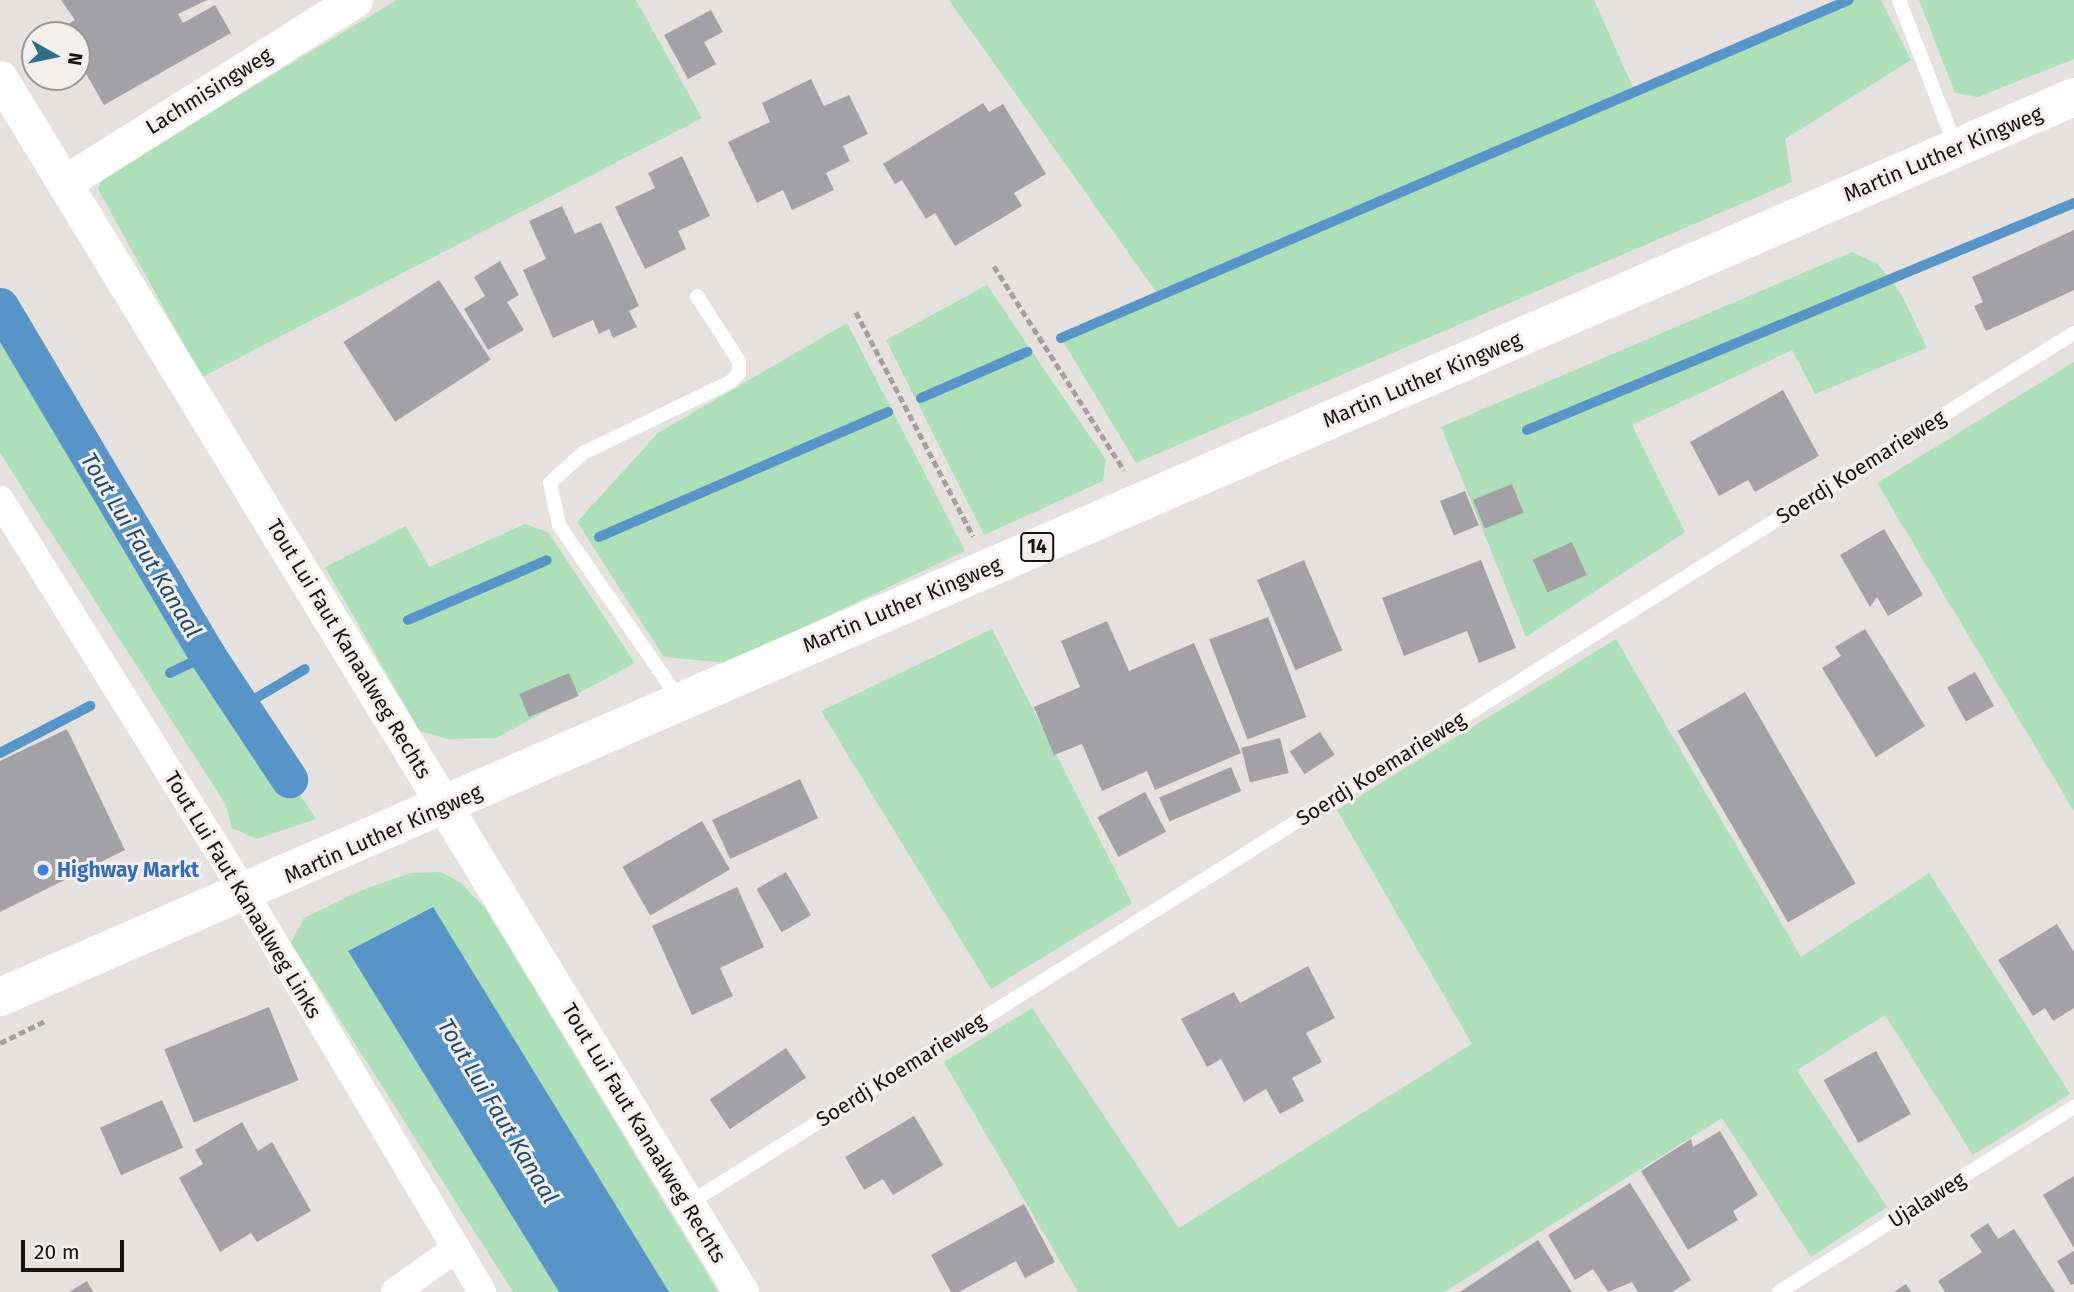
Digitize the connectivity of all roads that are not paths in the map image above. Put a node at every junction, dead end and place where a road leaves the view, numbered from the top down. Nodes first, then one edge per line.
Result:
1 (355, 0) edge
2 (1899, 0) edge
3 (0, 78) edge
4 (2074, 97) edge
5 (1957, 148) junction
6 (64, 183) junction
7 (697, 296) dead end
8 (2074, 333) edge
9 (0, 500) edge
10 (681, 701) junction
11 (446, 807) junction
12 (244, 894) junction
13 (0, 997) edge
14 (2074, 1107) edge
15 (687, 1205) junction
16 (455, 1249) junction
17 (395, 1292) edge
18 (482, 1292) edge
19 (741, 1292) edge
20 (1779, 1292) edge

1 - 6 street, Lachmisingweg
2 - 5 lane
3 - 6 street, Tout Lui Faut Kanaalweg Rechts
4 - 5 main road, Martin Luther Kingweg / 14
5 - 10 main road, Martin Luther Kingweg / 14
6 - 11 street, Tout Lui Faut Kanaalweg Rechts
7 - 10 lane
8 - 15 lane, Soerdj Koemarieweg
9 - 12 street, Tout Lui Faut Kanaalweg Links
10 - 11 main road, Martin Luther Kingweg / 14
11 - 12 main road, Martin Luther Kingweg / 14
11 - 15 street, Tout Lui Faut Kanaalweg Rechts
12 - 13 main road, Martin Luther Kingweg / 14
12 - 16 street, Tout Lui Faut Kanaalweg Links
14 - 20 lane, Ujalaweg
15 - 19 street, Tout Lui Faut Kanaalweg Rechts
16 - 17 street
16 - 18 street, Tout Lui Faut Kanaalweg Links

